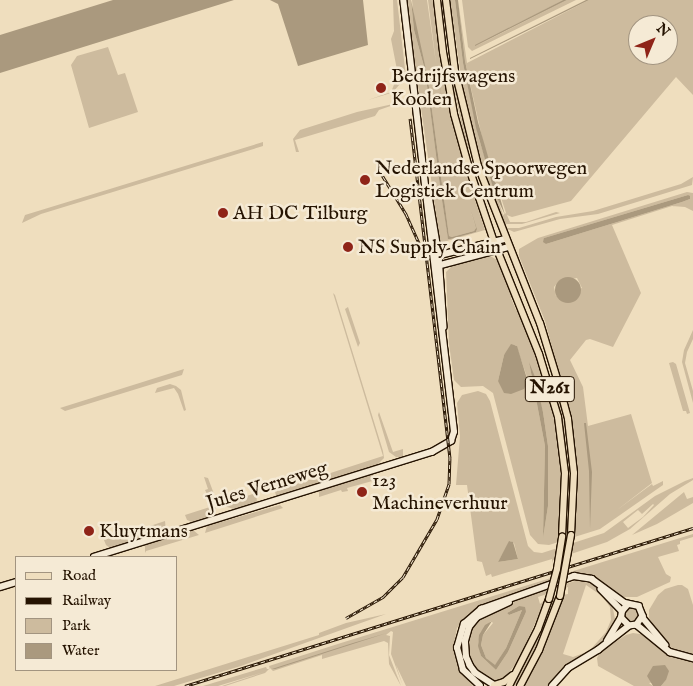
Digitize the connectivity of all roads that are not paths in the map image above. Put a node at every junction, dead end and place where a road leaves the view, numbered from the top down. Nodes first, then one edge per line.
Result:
1 (403, 0) edge
2 (437, 0) edge
3 (446, 0) edge
4 (420, 143) junction
5 (505, 239) junction
6 (494, 242) junction
7 (509, 247) junction
8 (497, 251) junction
9 (439, 256) junction
10 (432, 257) junction
11 (440, 266) junction
12 (433, 267) junction
13 (444, 347) junction
14 (97, 556) edge
15 (15, 582) edge
16 (0, 587) edge
17 (628, 604) junction
18 (622, 611) junction
19 (621, 618) junction
20 (643, 618) junction
21 (637, 625) junction
22 (629, 626) junction
23 (606, 643) junction
24 (674, 653) junction
25 (693, 658) edge
26 (516, 672) junction
27 (480, 686) edge
28 (494, 686) edge
29 (509, 686) edge
30 (520, 686) edge
31 (552, 686) edge

1 - 4 street
2 - 6 main road, N261
3 - 5 main road, N261
4 - 9 street
4 - 10 street
5 - 6 street
5 - 7 main road, N261
6 - 8 main road, N261
6 - 9 street
7 - 8 street
7 - 30 main road, N261, bridge
8 - 11 street
8 - 26 main road, N261, bridge
9 - 10 street
9 - 11 street
10 - 12 street
11 - 12 street
11 - 13 street
12 - 13 street
13 - 14 street, Jules Verneweg
15 - 16 street
17 - 18 street
17 - 20 street
17 - 27 street
18 - 19 street
18 - 28 street
19 - 22 street
19 - 23 street
20 - 21 street
20 - 24 street
21 - 22 street
21 - 24 street
22 - 23 street
23 - 31 street
24 - 25 street
26 - 28 main road
26 - 29 main road, N261

